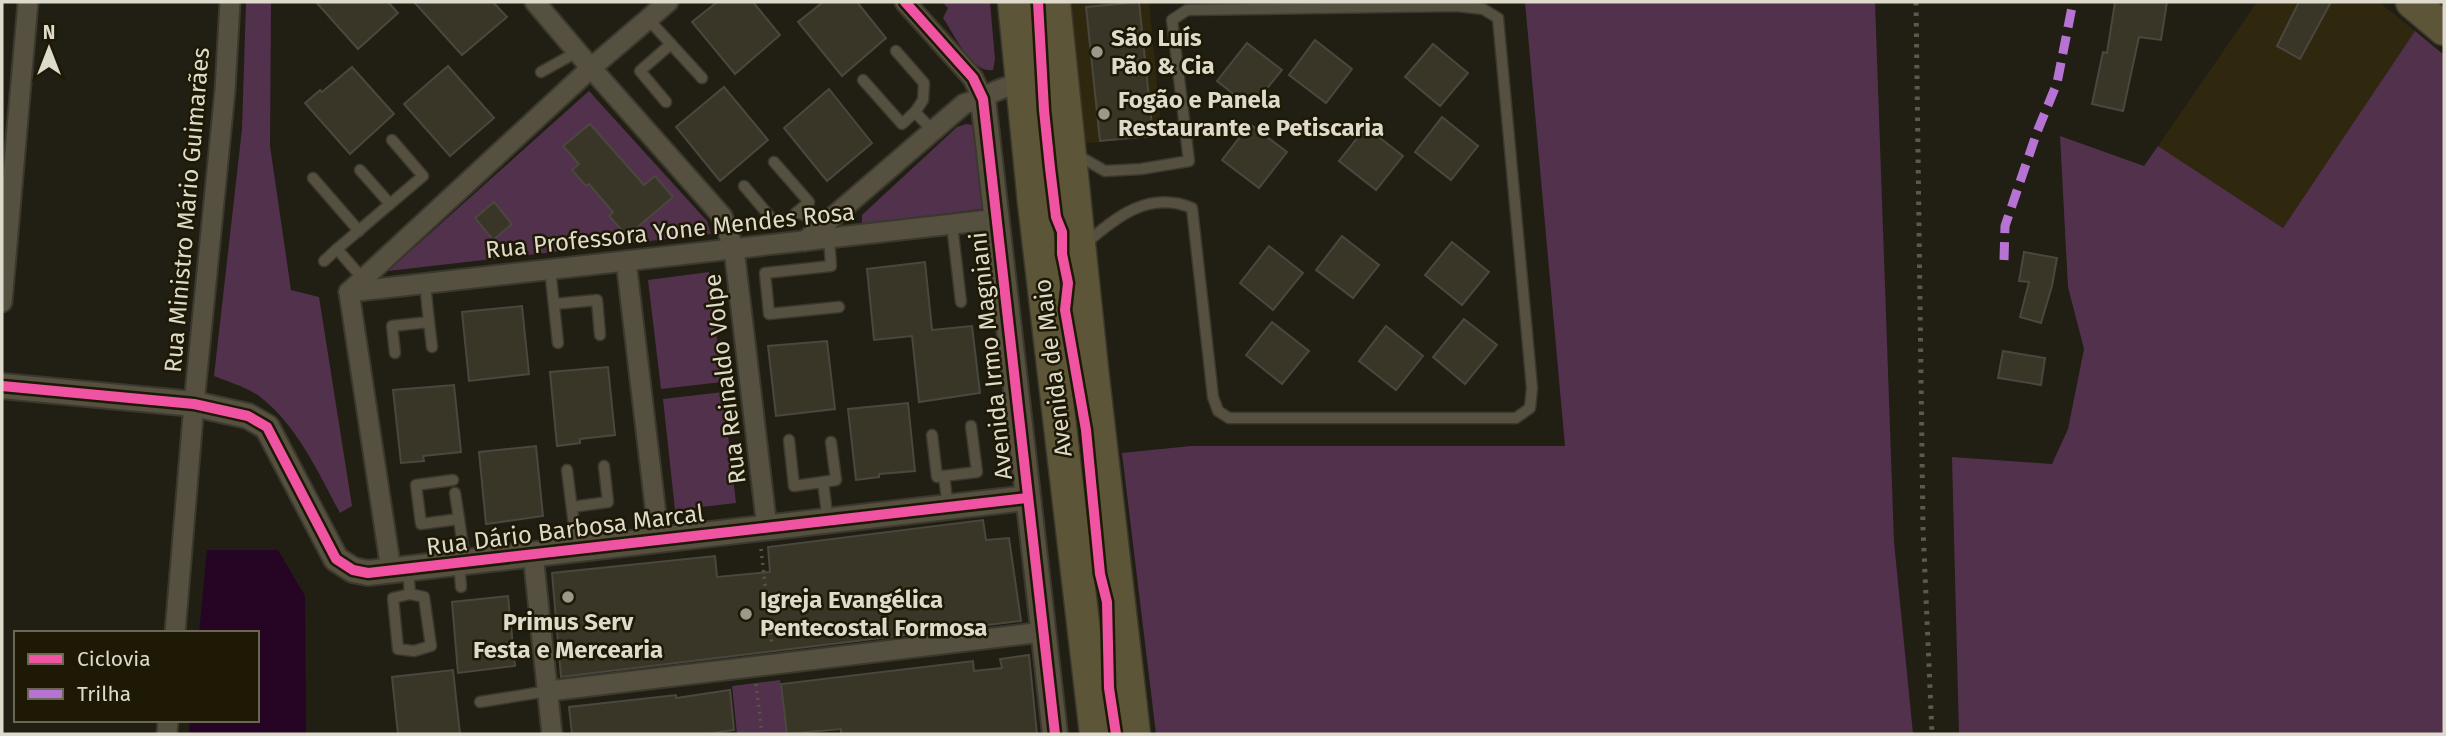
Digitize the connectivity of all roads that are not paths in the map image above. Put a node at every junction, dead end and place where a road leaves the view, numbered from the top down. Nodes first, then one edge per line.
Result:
1 (29, 2) edge
2 (230, 2) edge
3 (535, 2) edge
4 (668, 2) edge
5 (905, 2) edge
6 (1014, 2) edge
7 (1054, 2) edge
8 (2412, 2) edge
9 (648, 19) junction
10 (2444, 29) edge
11 (671, 44) junction
12 (895, 51) dead end
13 (577, 52) junction
14 (591, 68) junction
15 (541, 72) dead end
16 (1061, 77) junction
17 (702, 78) dead end
18 (863, 80) dead end
19 (1021, 83) junction
20 (983, 99) junction
21 (666, 102) dead end
22 (915, 112) junction
23 (932, 131) junction
24 (392, 141) dead end
25 (1068, 150) junction
26 (774, 162) dead end
27 (360, 170) dead end
28 (313, 178) dead end
29 (744, 186) dead end
30 (390, 204) junction
31 (797, 212) junction
32 (998, 219) junction
33 (952, 225) junction
34 (829, 229) junction
35 (359, 231) junction
36 (337, 249) junction
37 (734, 249) junction
38 (1080, 249) junction
39 (324, 261) dead end
40 (626, 261) junction
41 (550, 269) junction
42 (425, 283) junction
43 (356, 285) junction
44 (2, 302) edge
45 (961, 302) dead end
46 (554, 304) junction
47 (839, 307) dead end
48 (429, 322) junction
49 (600, 335) dead end
50 (558, 343) dead end
51 (432, 347) dead end
52 (395, 353) dead end
53 (2, 386) edge
54 (194, 404) junction
55 (971, 426) dead end
56 (932, 435) dead end
57 (789, 440) dead end
58 (831, 442) dead end
59 (604, 466) dead end
60 (567, 470) dead end
61 (944, 477) junction
62 (453, 480) dead end
63 (823, 482) junction
64 (455, 493) dead end
65 (1027, 498) junction
66 (572, 507) junction
67 (948, 508) junction
68 (459, 519) junction
69 (828, 521) junction
70 (767, 528) junction
71 (660, 540) junction
72 (577, 549) junction
73 (533, 554) junction
74 (399, 570) junction
75 (462, 570) junction
76 (410, 594) junction
77 (1121, 622) junction
78 (175, 631) edge
79 (1086, 631) junction
80 (1043, 632) junction
81 (549, 691) junction
82 (480, 702) dead end
83 (552, 734) edge
84 (1055, 734) edge
85 (1097, 734) edge
86 (1134, 734) edge

1 - 44 street
2 - 54 street, Rua Ministro Mário Guimarães
3 - 13 street, Rua Reinaldo Volpe
4 - 9 street
5 - 20 street
6 - 19 main road, Avenida de Maio
7 - 16 main road, Avenida de Maio
8 - 10 main road
9 - 11 lane
9 - 14 street
11 - 17 lane
11 - 21 lane
12 - 22 lane
13 - 14 street, Rua Reinaldo Volpe
13 - 15 lane
14 - 37 street, Rua Reinaldo Volpe
14 - 43 street
16 - 19 main road
16 - 25 main road, Avenida de Maio
18 - 22 lane
19 - 20 street
19 - 79 main road, Avenida de Maio
20 - 23 street
20 - 32 street, Avenida Irmo Magniani
22 - 23 lane
23 - 34 street
24 - 30 lane
25 - 38 main road, Avenida de Maio
25 - 38 lane
26 - 31 lane
27 - 30 lane
28 - 35 lane
29 - 31 lane
30 - 35 lane
31 - 34 lane
32 - 33 street, Rua Professora Yone Mendes Rosa
32 - 65 street, Avenida Irmo Magniani
33 - 34 street, Rua Professora Yone Mendes Rosa
33 - 45 lane
34 - 37 street, Rua Professora Yone Mendes Rosa
34 - 47 lane
35 - 36 lane
36 - 39 lane
36 - 43 lane
37 - 40 street, Rua Professora Yone Mendes Rosa
37 - 70 street, Rua Reinaldo Volpe
38 - 77 main road, Avenida de Maio
40 - 41 street, Rua Professora Yone Mendes Rosa
40 - 71 street
41 - 42 street, Rua Professora Yone Mendes Rosa
41 - 46 lane
42 - 43 street, Rua Professora Yone Mendes Rosa
42 - 48 lane
43 - 74 street
46 - 49 lane
46 - 50 lane
48 - 51 lane
48 - 52 lane
53 - 54 street, Rua Dário Barbosa Marcal
54 - 74 street, Rua Dário Barbosa Marcal
54 - 78 street, Rua Ministro Mário Guimarães
55 - 61 lane
56 - 61 lane
57 - 63 lane
58 - 63 lane
59 - 66 lane
60 - 66 lane
61 - 67 lane
62 - 68 lane
63 - 69 lane
64 - 68 lane
65 - 67 street, Rua Dário Barbosa Marcal
65 - 80 street, Avenida Irmo Magniani
66 - 72 lane
67 - 69 street, Rua Dário Barbosa Marcal
68 - 75 lane
69 - 70 street, Rua Dário Barbosa Marcal
70 - 71 street, Rua Dário Barbosa Marcal
71 - 72 street, Rua Dário Barbosa Marcal
72 - 73 street, Rua Dário Barbosa Marcal
73 - 75 street, Rua Dário Barbosa Marcal
73 - 81 street
74 - 75 street, Rua Dário Barbosa Marcal
74 - 76 lane
76 - 76 lane
77 - 79 main road
77 - 86 main road, Avenida de Maio
79 - 85 main road, Avenida de Maio
80 - 81 street
80 - 84 street, Avenida Irmo Magniani
81 - 82 lane
81 - 83 street

